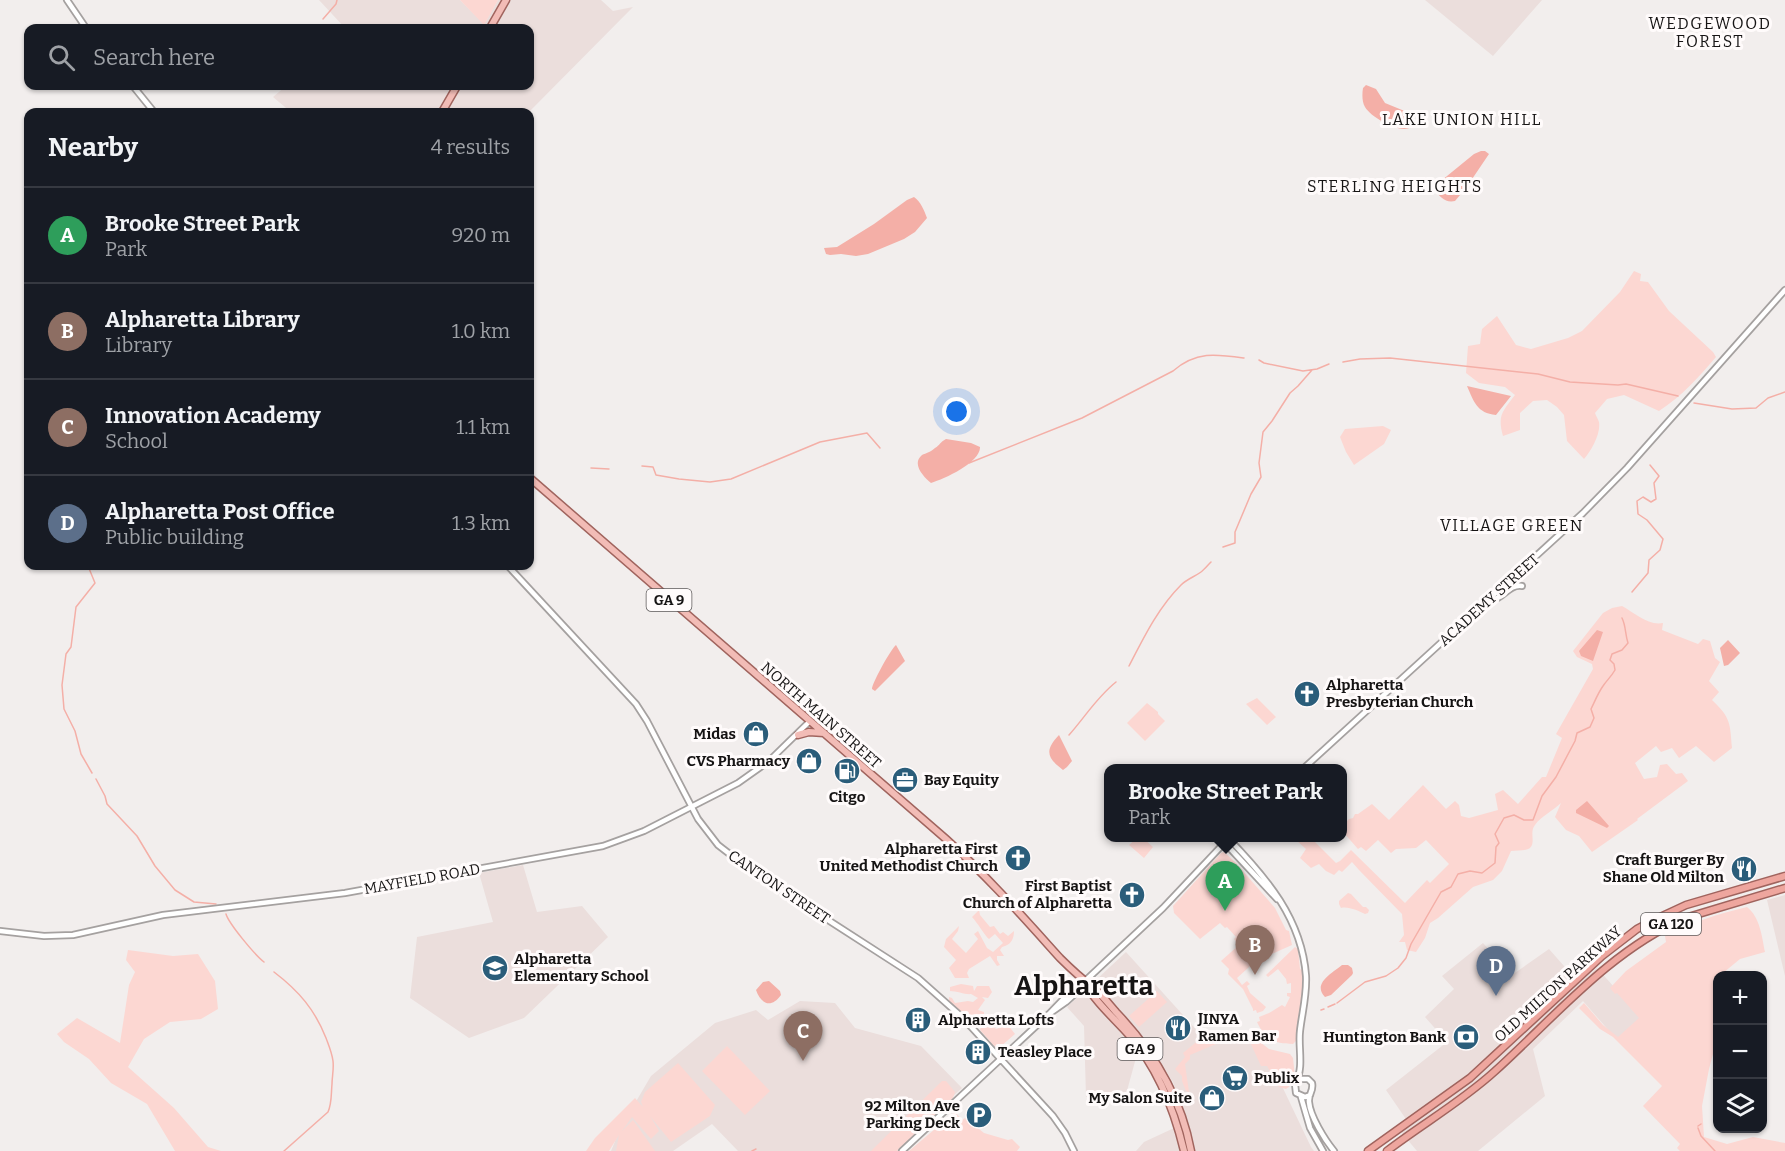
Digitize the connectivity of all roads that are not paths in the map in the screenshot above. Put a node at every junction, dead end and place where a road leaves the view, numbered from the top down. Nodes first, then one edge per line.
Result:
1 (68, 0) edge
2 (506, 0) edge
3 (83, 24) edge
4 (492, 24) edge
5 (135, 90) edge
6 (455, 90) edge
7 (151, 108) edge
8 (444, 108) edge
9 (1785, 290) edge
10 (534, 481) edge
11 (512, 570) edge
12 (1522, 586) dead end
13 (1490, 600) junction
14 (810, 721) junction
15 (824, 734) junction
16 (798, 735) junction
17 (1308, 764) edge
18 (691, 807) junction
19 (1224, 842) edge
20 (1230, 842) edge
21 (1785, 876) edge
22 (1785, 888) edge
23 (0, 931) edge
24 (1084, 982) junction
25 (1299, 1057) junction
26 (1001, 1059) junction
27 (1308, 1079) junction
28 (1296, 1082) junction
29 (1310, 1095) junction
30 (1301, 1097) junction
31 (1188, 1150) edge
32 (902, 1151) edge
33 (1074, 1151) edge
34 (1323, 1151) edge
35 (1334, 1151) edge
36 (1368, 1151) edge
37 (1387, 1151) edge

1 - 3 street
2 - 4 main road
5 - 7 street
6 - 8 main road
9 - 13 street, ACADEMY STREET
10 - 14 main road, NORTH MAIN STREET / GA 9
11 - 18 street, CANTON STREET
12 - 13 street
13 - 17 street, ACADEMY STREET
14 - 15 main road, NORTH MAIN STREET / GA 9
14 - 16 street, MAYFIELD ROAD
15 - 16 main road
15 - 24 main road, NORTH MAIN STREET / GA 9
16 - 18 street, MAYFIELD ROAD
18 - 23 street, MAYFIELD ROAD
18 - 26 street, CANTON STREET
19 - 24 street
20 - 25 street
21 - 36 highway, OLD MILTON PARKWAY / GA 120
22 - 37 highway, OLD MILTON PARKWAY / GA 120
24 - 26 street
24 - 31 main road, GA 9
24 - 31 main road, GA 9
25 - 27 street
25 - 28 street
26 - 32 street
26 - 33 street, CANTON STREET
27 - 28 street
27 - 29 street
28 - 30 street
29 - 30 street
29 - 35 street
30 - 34 street

